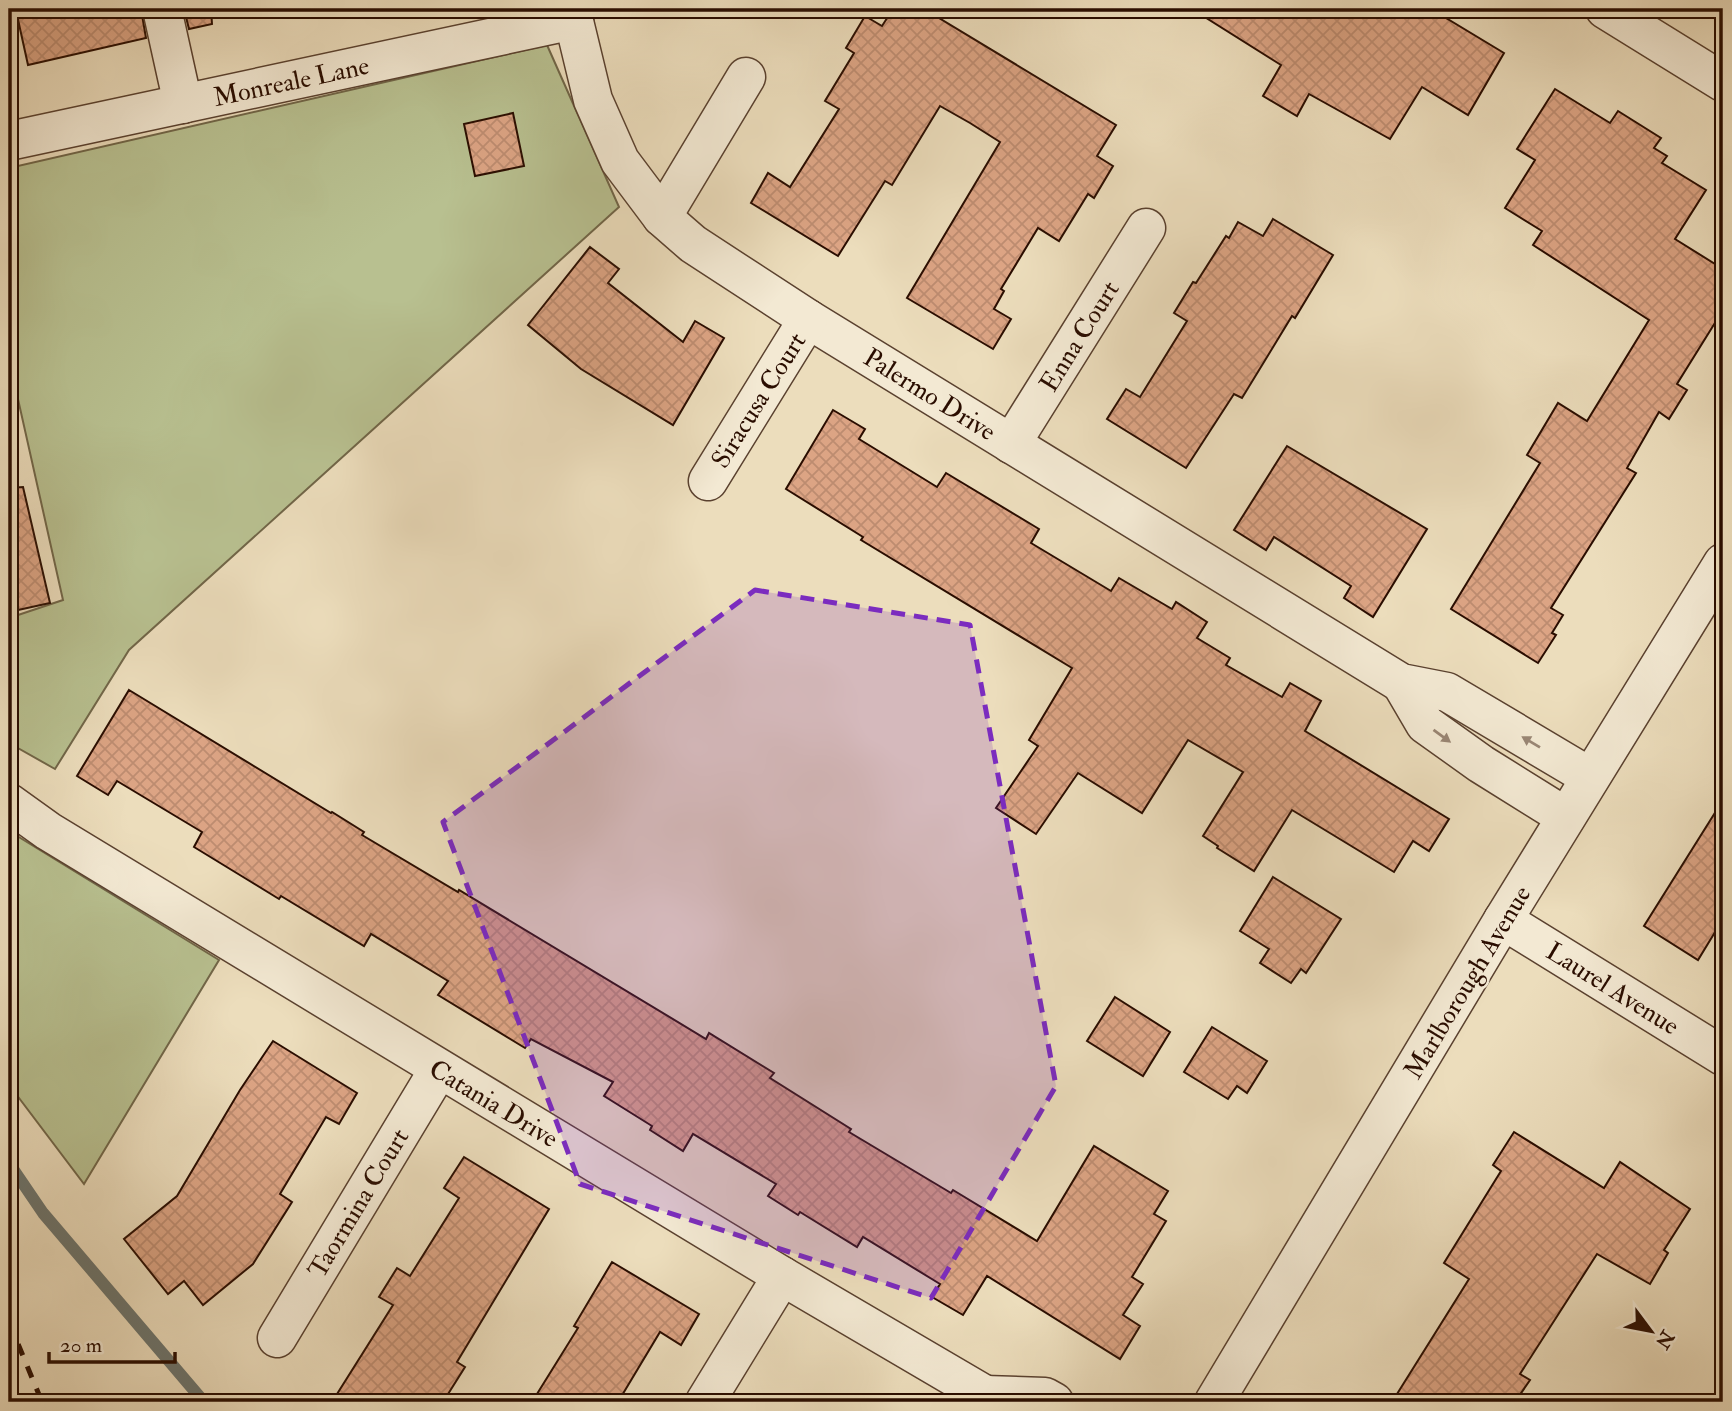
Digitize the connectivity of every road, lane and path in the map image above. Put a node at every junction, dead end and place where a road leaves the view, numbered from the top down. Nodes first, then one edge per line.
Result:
1 (162, 9) edge
2 (1605, 9) edge
3 (573, 14) edge
4 (746, 77) dead end
5 (1723, 82) edge
6 (183, 104) junction
7 (9, 141) edge
8 (662, 217) junction
9 (1146, 228) dead end
10 (808, 319) junction
11 (1011, 444) junction
12 (708, 481) dead end
13 (1723, 563) edge
14 (1401, 683) junction
15 (1590, 777) junction
16 (9, 803) edge
17 (1566, 817) junction
18 (1503, 920) junction
19 (1723, 1056) edge
20 (439, 1069) junction
21 (782, 1276) junction
22 (276, 1338) dead end
23 (988, 1399) edge
24 (705, 1402) edge
25 (1054, 1402) edge
26 (1214, 1402) edge

1 - 6 street
2 - 5 street
3 - 6 street, Monreale Lane
3 - 8 street, Palermo Drive
4 - 8 street
6 - 7 street, Monreale Lane
8 - 10 street, Palermo Drive
9 - 11 street, Enna Court
10 - 11 street, Palermo Drive
10 - 12 street, Siracusa Court
11 - 14 street, Palermo Drive
13 - 15 street, Marlborough Avenue
15 -> 14 street, Palermo Drive
14 -> 17 street, Palermo Drive
15 - 17 street, Marlborough Avenue
16 - 20 street, Catania Drive
17 - 18 street, Marlborough Avenue
18 - 19 street, Laurel Avenue
18 - 26 street, Marlborough Avenue
20 - 21 street, Catania Drive
20 - 22 street, Taormina Court
21 - 23 street, Catania Drive
21 - 24 street
23 - 25 street, Catania Drive

